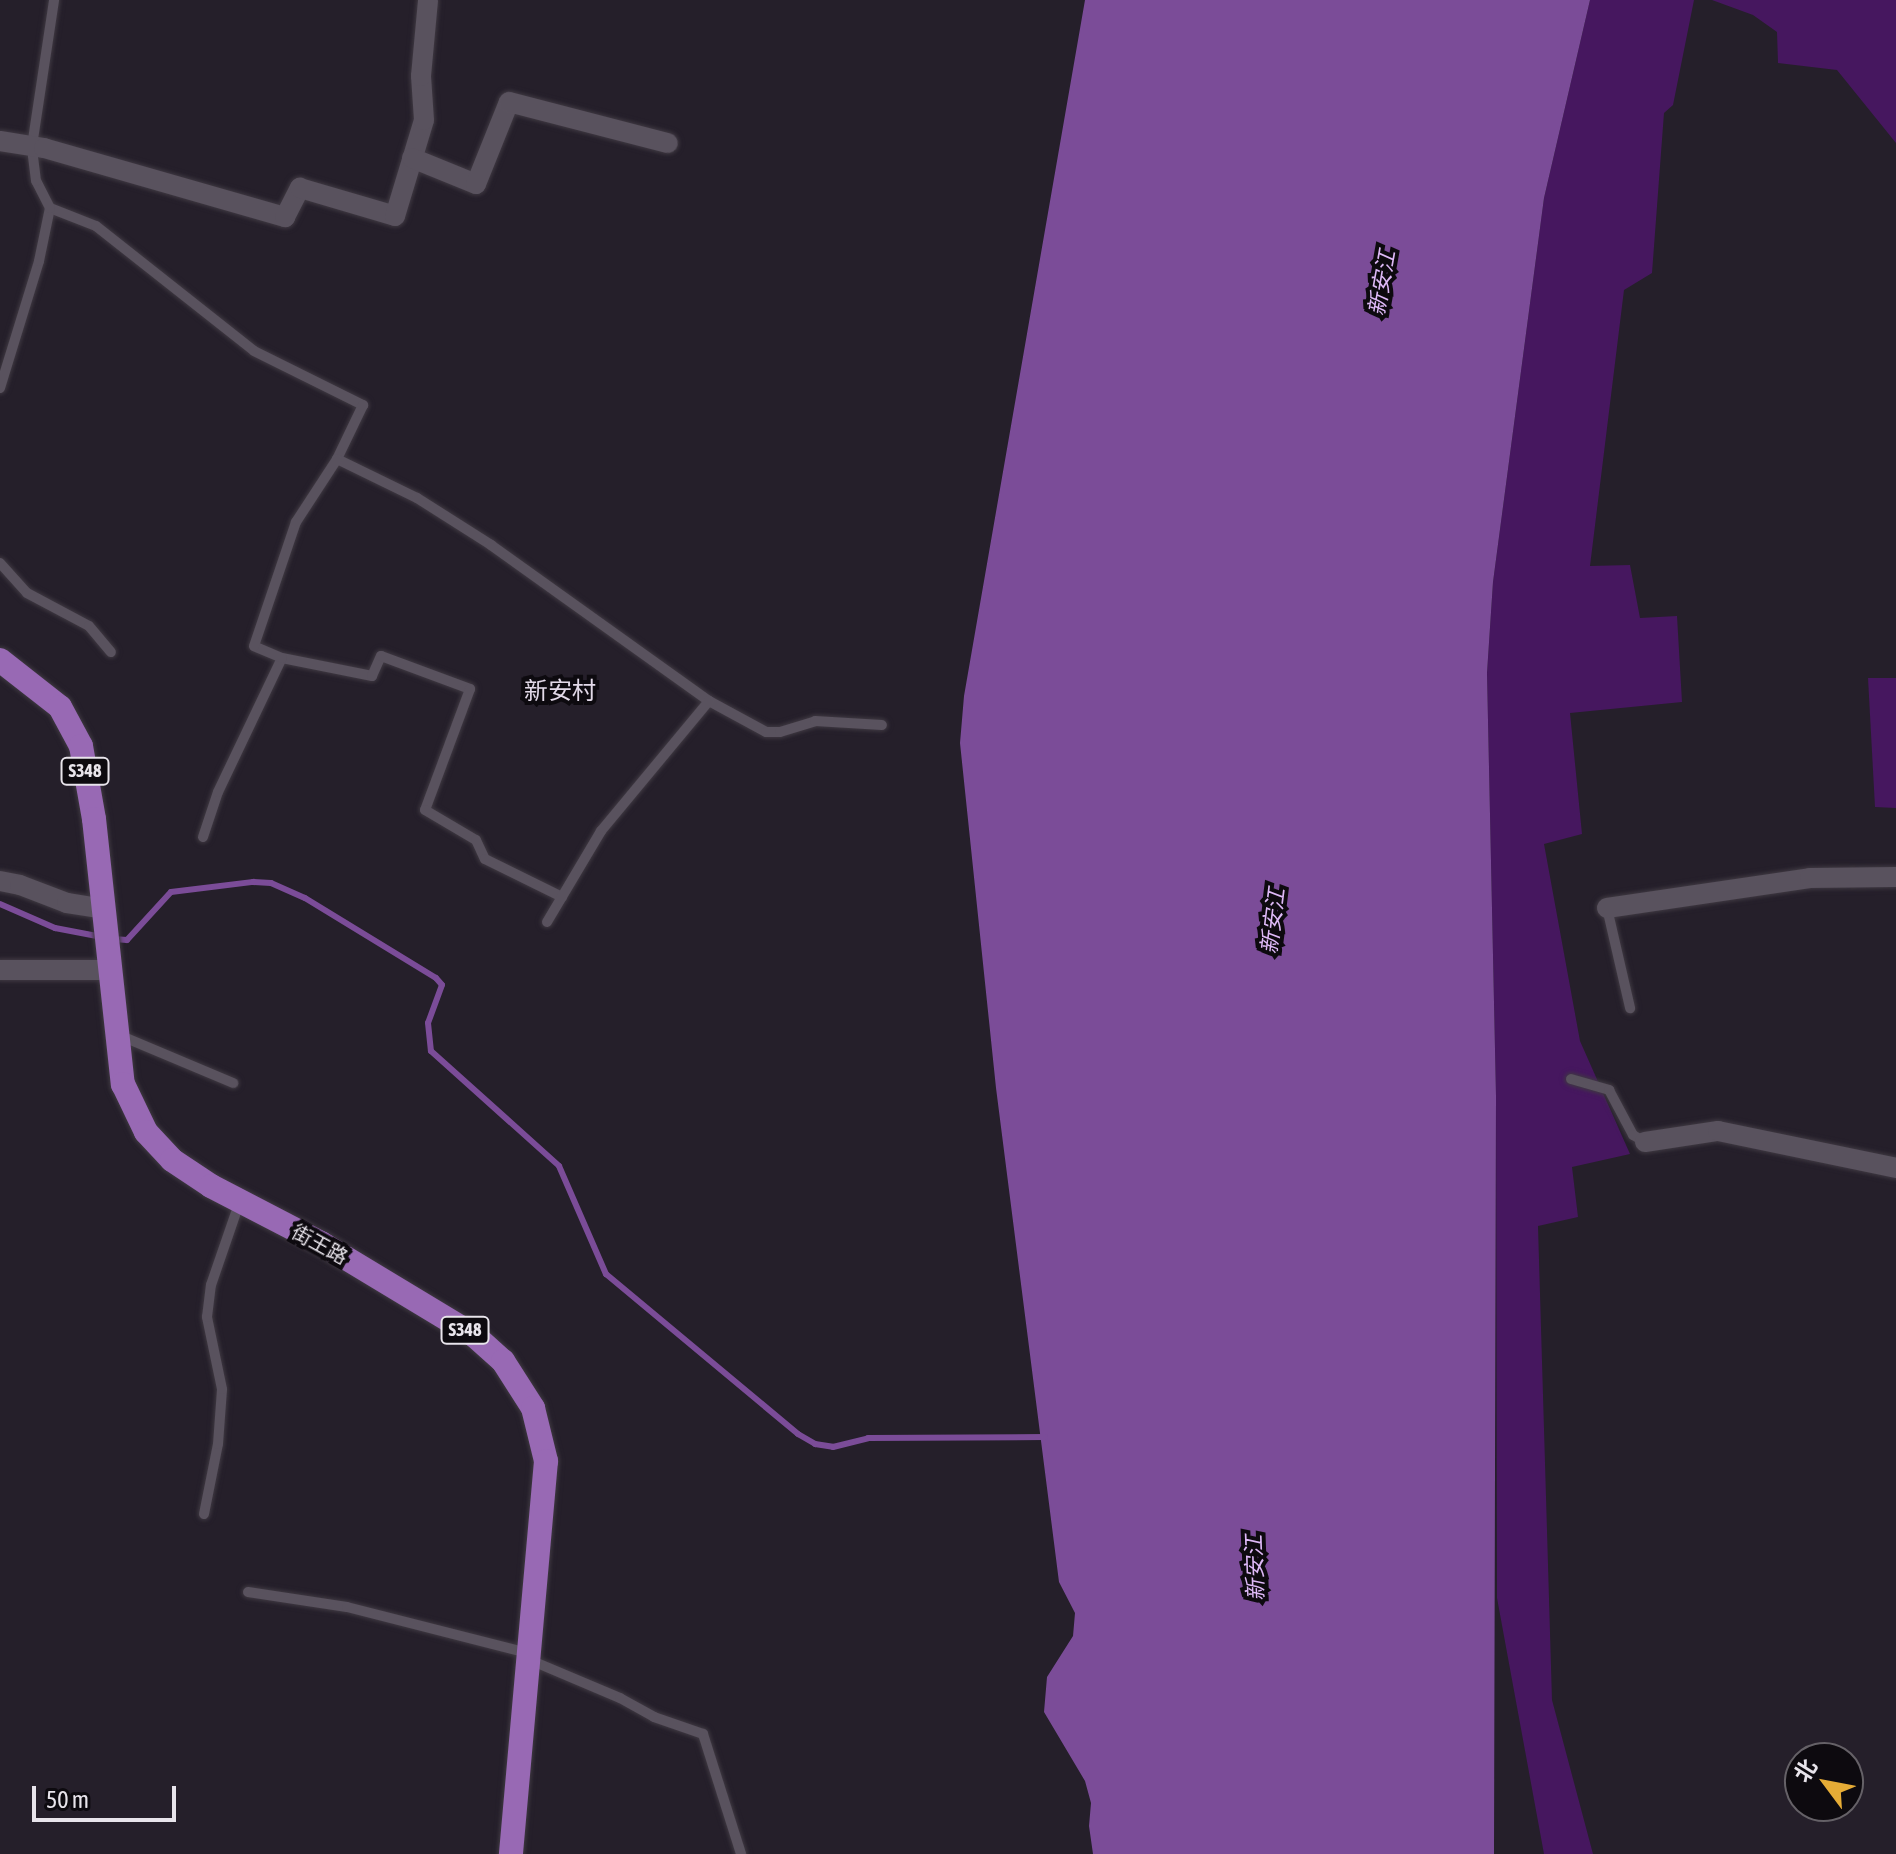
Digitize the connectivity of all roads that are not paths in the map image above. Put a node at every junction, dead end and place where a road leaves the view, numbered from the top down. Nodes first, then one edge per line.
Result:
1 (54, 0) edge
2 (428, 0) edge
3 (0, 141) edge
4 (668, 143) dead end
5 (32, 146) junction
6 (412, 158) junction
7 (50, 208) junction
8 (0, 388) edge
9 (337, 459) junction
10 (0, 563) edge
11 (111, 652) dead end
12 (282, 658) junction
13 (0, 660) edge
14 (709, 701) junction
15 (882, 725) dead end
16 (203, 837) dead end
17 (1896, 877) edge
18 (0, 881) edge
19 (562, 897) junction
20 (1607, 908) joint
21 (104, 913) junction
22 (547, 922) dead end
23 (110, 965) junction
24 (0, 970) edge
25 (1630, 1008) dead end
26 (117, 1034) junction
27 (1571, 1079) dead end
28 (233, 1083) dead end
29 (1645, 1142) joint
30 (1896, 1168) edge
31 (240, 1201) junction
32 (204, 1514) dead end
33 (248, 1592) dead end
34 (528, 1656) junction
35 (511, 1854) edge
36 (741, 1854) edge

1 - 5 lane
2 - 6 street
3 - 5 street
4 - 6 street
5 - 6 street
5 - 7 lane
7 - 8 lane
7 - 9 lane
9 - 12 lane
9 - 14 lane
10 - 11 lane
12 - 16 lane
12 - 19 lane
13 - 21 main road, 街王路 / S348
14 - 15 lane
14 - 19 lane
17 - 20 street
18 - 21 street
19 - 22 lane
20 - 25 lane
21 - 23 main road, 街王路 / S348
23 - 24 street
23 - 26 main road, 街王路 / S348
26 - 28 lane
26 - 31 main road, 街王路 / S348
27 - 29 lane
29 - 30 street
31 - 32 lane
31 - 34 main road, 街王路 / S348
33 - 34 lane
34 - 35 main road, 街王路 / S348
34 - 36 lane

